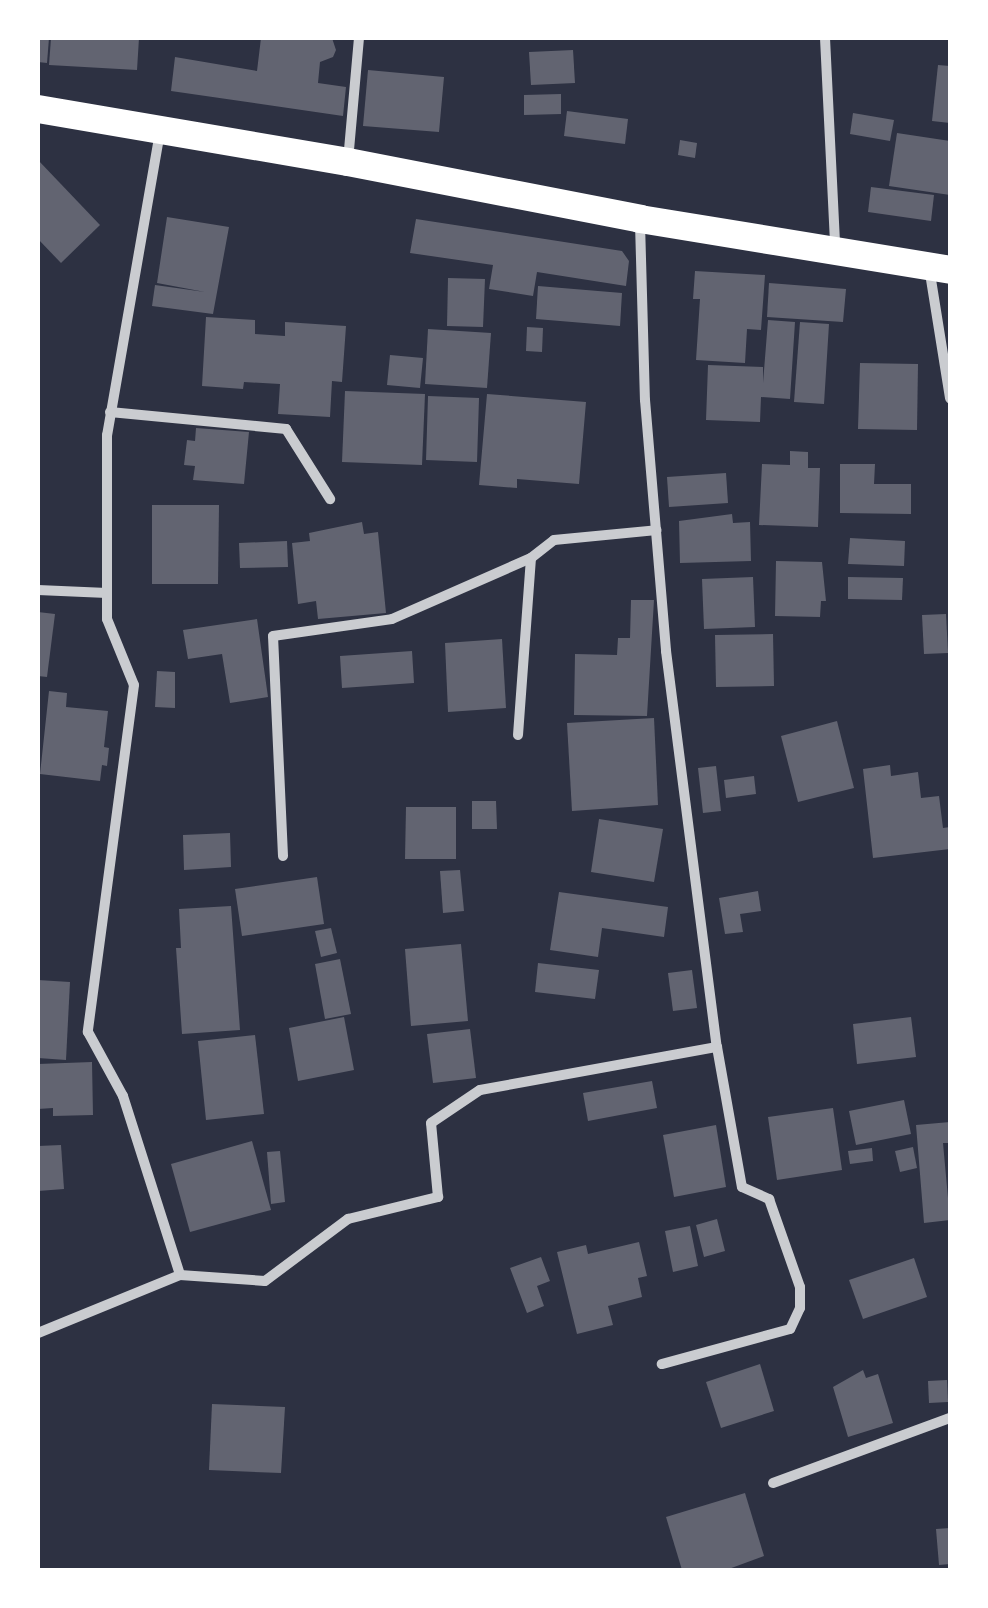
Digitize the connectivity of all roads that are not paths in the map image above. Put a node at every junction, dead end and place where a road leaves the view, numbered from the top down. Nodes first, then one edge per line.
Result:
1 (358, 38) edge
2 (825, 38) edge
3 (38, 109) edge
4 (160, 131) junction
5 (348, 162) junction
6 (640, 219) junction
7 (835, 249) junction
8 (940, 268) edge
9 (950, 398) edge
10 (110, 412) junction
11 (330, 499) dead end
12 (657, 530) junction
13 (531, 558) junction
14 (38, 590) edge
15 (106, 593) junction
16 (518, 735) dead end
17 (283, 856) dead end
18 (717, 1048) junction
19 (180, 1274) junction
20 (38, 1333) edge
21 (662, 1364) dead end
22 (950, 1418) edge
23 (773, 1483) dead end

1 - 5 street
2 - 7 street
3 - 4 highway
4 - 5 highway
4 - 10 street
5 - 6 highway
6 - 7 highway
6 - 12 street
7 - 8 highway
8 - 9 street
10 - 11 street
10 - 15 street
12 - 13 street
12 - 18 street
13 - 16 street
13 - 17 street
14 - 15 street
15 - 19 street
18 - 19 street
18 - 21 street
19 - 20 street
22 - 23 street

